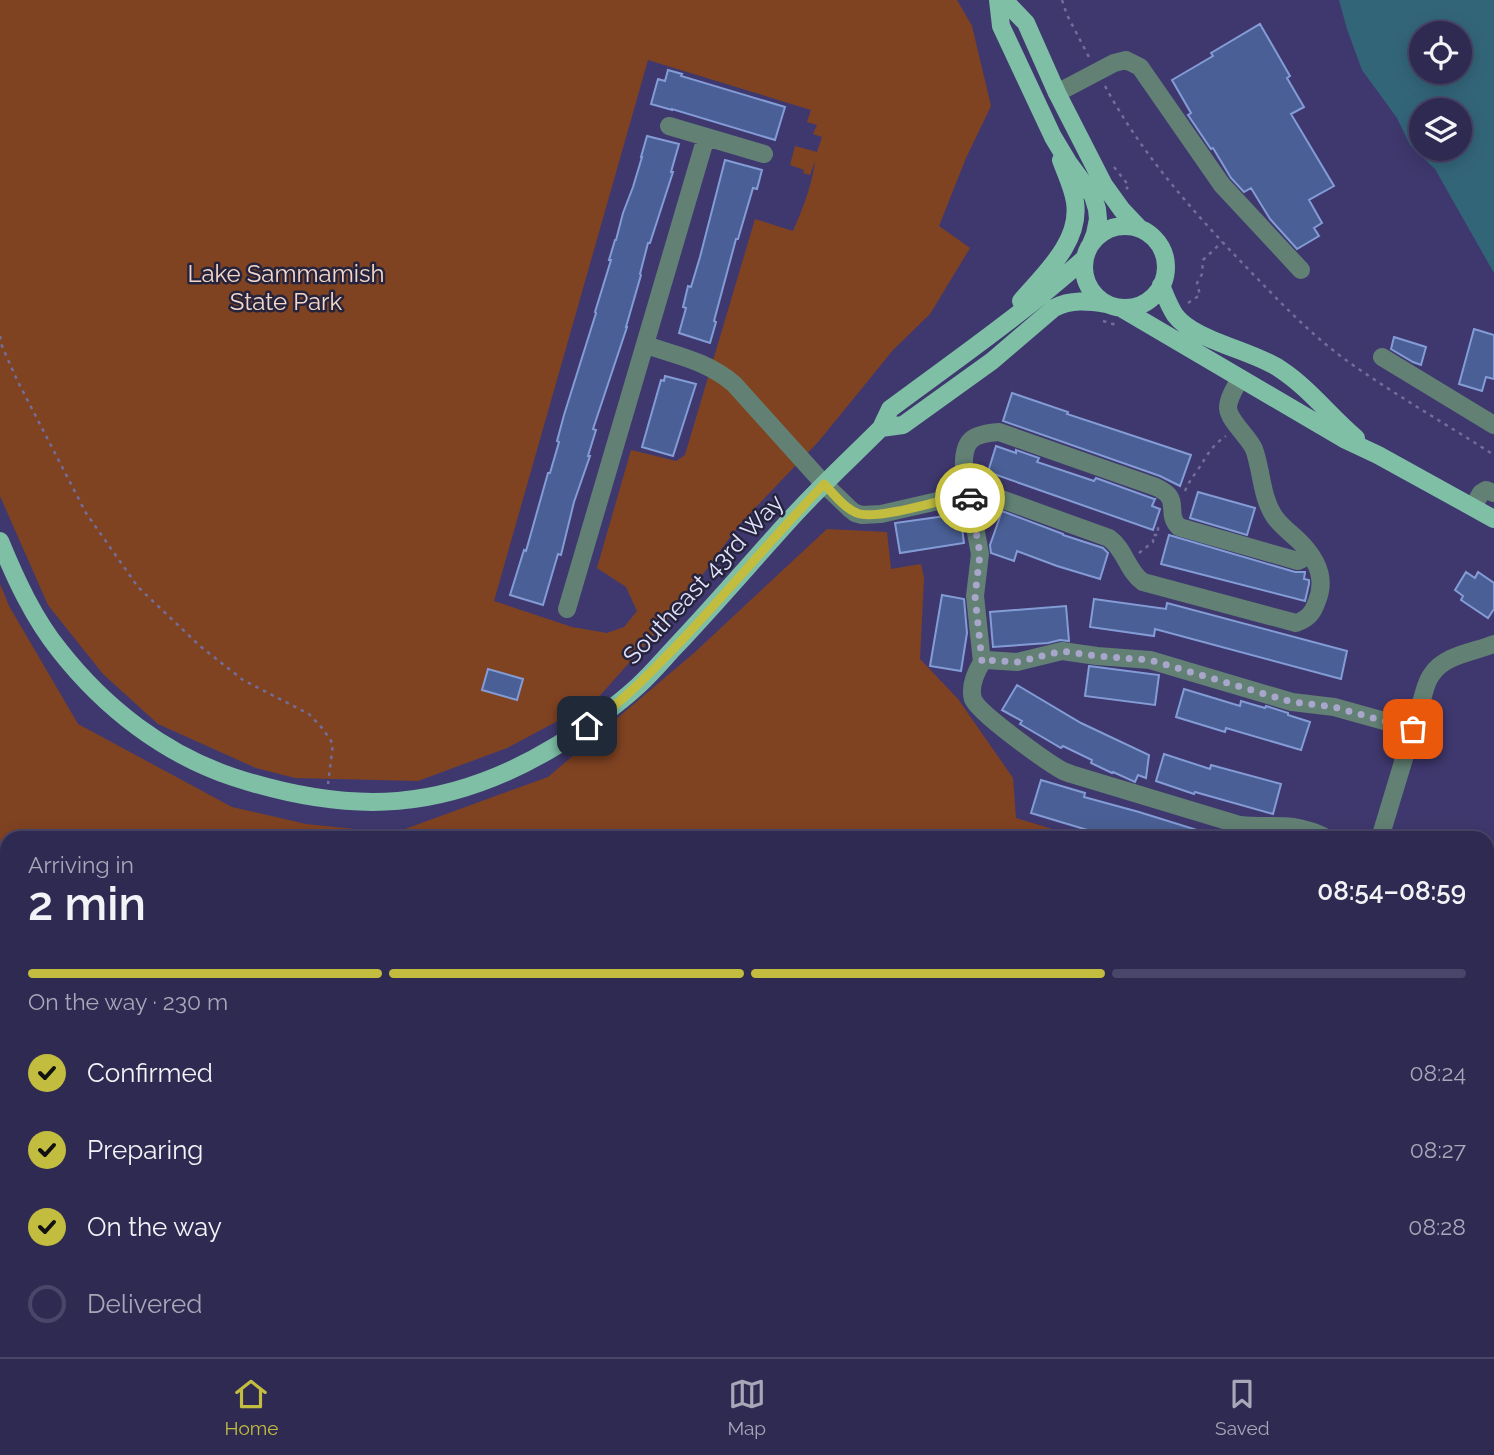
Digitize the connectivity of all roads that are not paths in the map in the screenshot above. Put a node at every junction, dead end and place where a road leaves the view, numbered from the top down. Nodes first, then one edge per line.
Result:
1 (998, 0) edge
2 (1004, 0) edge
3 (1057, 93) junction
4 (669, 126) dead end
5 (706, 137) junction
6 (1053, 137) junction
7 (764, 154) dead end
8 (1140, 229) junction
9 (1088, 251) junction
10 (1301, 270) dead end
11 (1161, 285) junction
12 (1112, 315) junction
13 (999, 328) junction
14 (646, 345) junction
15 (1382, 358) dead end
16 (1240, 379) junction
17 (1494, 425) edge
18 (881, 428) junction
19 (1378, 455) junction
20 (824, 484) junction
21 (1494, 493) edge
22 (970, 494) junction
23 (1474, 507) junction
24 (1494, 519) edge
25 (0, 541) edge
26 (1310, 555) junction
27 (567, 609) dead end
28 (1494, 644) edge
29 (982, 662) junction
30 (1413, 729) junction
31 (1308, 831) edge
32 (1382, 831) edge

1 - 6 main road
2 - 3 main road
3 - 8 main road
3 - 10 street
4 - 5 street
5 - 7 street
5 - 14 street
6 - 9 main road
6 - 13 main road
8 - 9 main road
8 - 11 main road
9 - 12 main road
9 - 13 main road, Southeast 43rd Way
11 - 12 main road
11 - 19 main road
12 - 16 main road
12 - 18 main road, Southeast 43rd Way
13 - 18 main road, Southeast 43rd Way
14 - 20 street
14 - 27 street
15 - 17 street
16 - 19 main road
16 - 26 street
18 - 20 main road, Southeast 43rd Way
19 - 23 main road
20 - 22 street
20 - 25 main road, Southeast 43rd Way
21 - 23 street
22 - 26 street
22 - 26 street
22 - 29 street
23 - 24 main road
28 - 30 street
29 - 30 street
29 - 31 street
30 - 32 street

